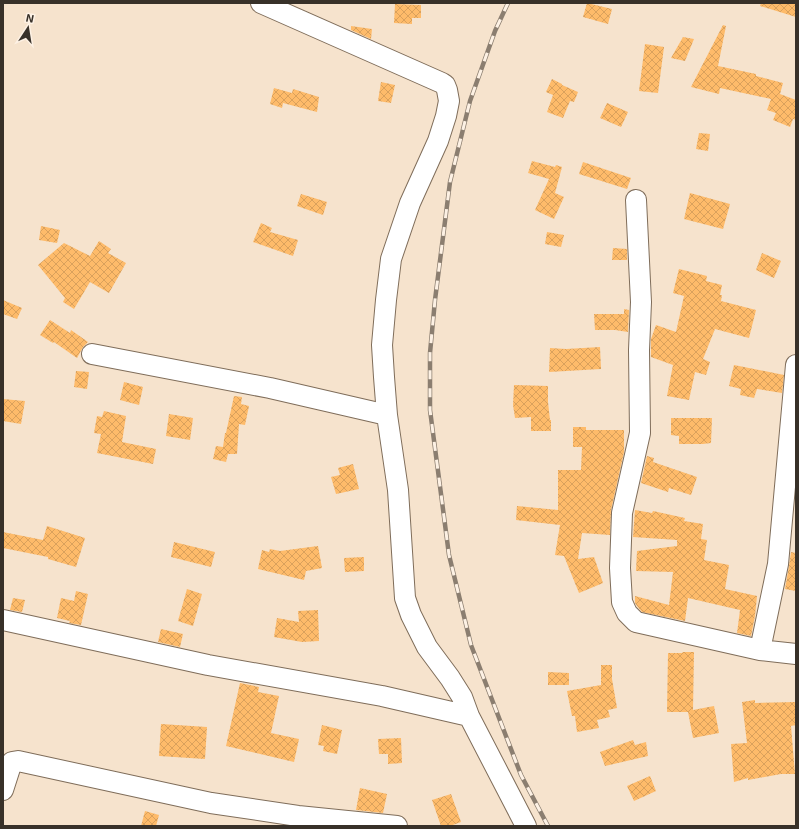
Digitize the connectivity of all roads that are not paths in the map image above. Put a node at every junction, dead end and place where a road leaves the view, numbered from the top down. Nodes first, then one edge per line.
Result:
1 (262, 3) edge
2 (636, 200) dead end
3 (92, 354) dead end
4 (796, 365) edge
5 (387, 415) junction
6 (3, 620) edge
7 (760, 650) junction
8 (796, 654) edge
9 (469, 716) junction
10 (3, 790) edge
11 (397, 826) edge
12 (526, 826) edge

1 - 5 street
2 - 7 street
3 - 5 street
4 - 7 street
5 - 9 street
6 - 9 street
7 - 8 street
9 - 12 street
10 - 11 street

